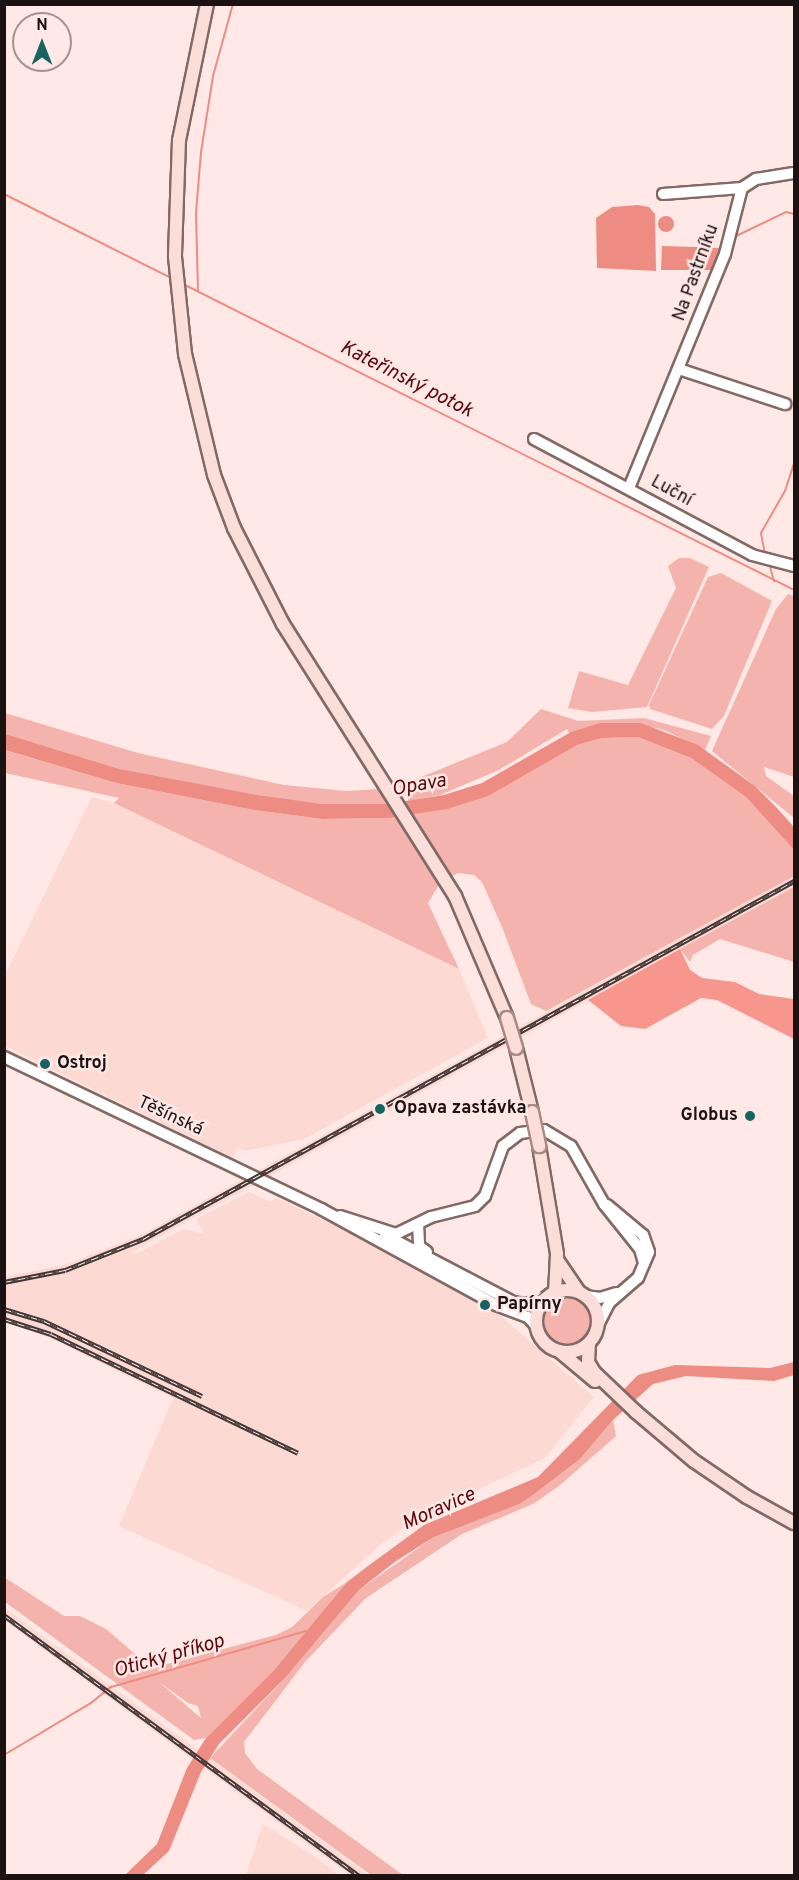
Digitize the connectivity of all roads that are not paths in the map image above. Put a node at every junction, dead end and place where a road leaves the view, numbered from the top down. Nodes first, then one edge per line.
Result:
1 (207, 4) edge
2 (795, 172) edge
3 (742, 188) junction
4 (663, 194) dead end
5 (679, 369) junction
6 (785, 404) dead end
7 (534, 439) dead end
8 (629, 488) junction
9 (795, 566) edge
10 (4, 1057) edge
11 (321, 1209) junction
12 (340, 1216) junction
13 (418, 1224) junction
14 (404, 1249) junction
15 (557, 1254) junction
16 (491, 1290) junction
17 (622, 1290) junction
18 (582, 1294) junction
19 (550, 1296) junction
20 (598, 1325) junction
21 (537, 1326) junction
22 (589, 1343) junction
23 (559, 1351) junction
24 (612, 1391) junction
25 (795, 1523) edge

1 - 15 main road, bridge
2 - 3 street
3 - 4 street
3 - 5 street, Na Pastrníku
5 - 6 street
5 - 8 street, Na Pastrníku
7 - 8 street, Luční
8 - 9 street, Luční
10 - 11 street, Těšínská
11 - 12 street, Těšínská
11 - 14 street, Těšínská
12 - 13 street
12 - 14 street, Těšínská
13 - 14 street
13 - 16 street
13 - 17 street
14 - 16 street, Těšínská
14 - 21 street, Těšínská
15 - 18 main road
15 - 19 main road
16 - 19 street, Těšínská
17 - 18 street
17 - 20 street
18 - 19 main road, Těšínská
18 - 20 main road
19 - 21 main road
20 - 22 main road
21 - 23 main road, Těšínská
22 - 23 main road
22 - 24 main road
23 - 24 main road, Těšínská
24 - 25 main road

